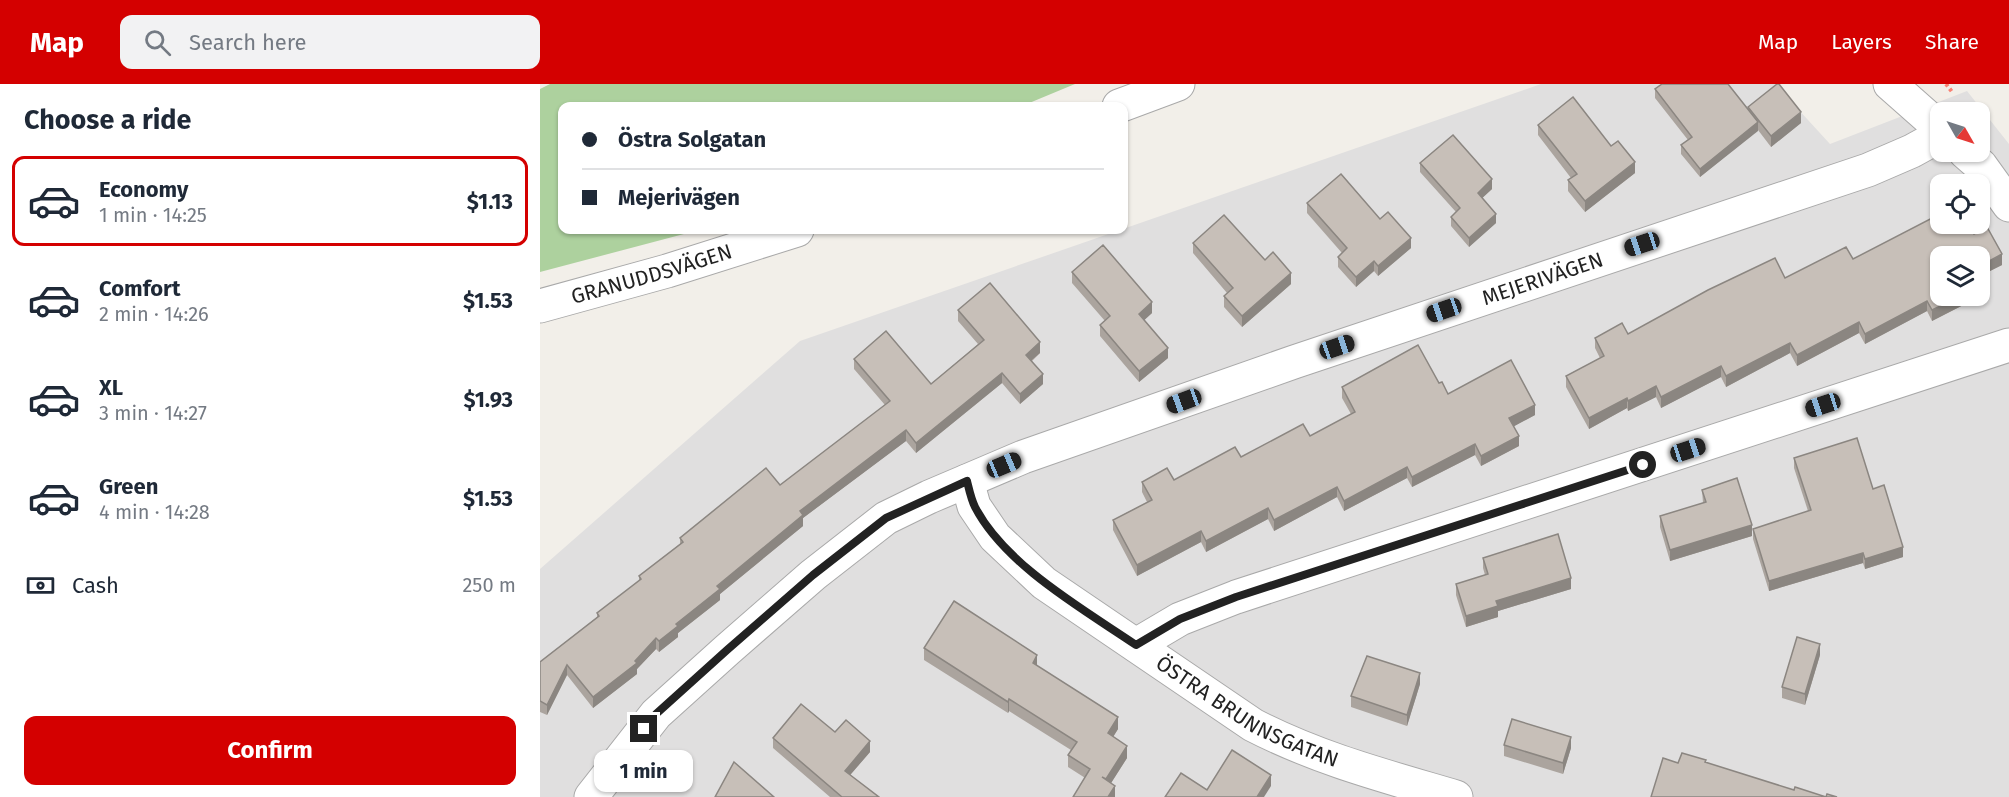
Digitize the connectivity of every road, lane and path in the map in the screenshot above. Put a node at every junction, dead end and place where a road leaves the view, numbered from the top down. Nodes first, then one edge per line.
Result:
1 (1178, 84) edge
2 (1890, 84) edge
3 (1128, 103) edge
4 (1930, 119) edge
5 (1930, 141) edge
6 (1976, 162) edge
7 (2009, 205) edge
8 (784, 234) edge
9 (540, 306) edge
10 (2009, 345) edge
11 (967, 481) junction
12 (1136, 645) junction
13 (591, 797) edge
14 (1456, 797) edge

1 - 3 street
2 - 4 street
5 - 11 street, MEJERIVÄGEN
6 - 7 street
8 - 9 street, GRANUDDSVÄGEN
10 - 12 street
11 - 12 street, ÖSTRA BRUNNSGATAN
11 - 13 street, MEJERIVÄGEN
12 - 14 street, ÖSTRA BRUNNSGATAN

